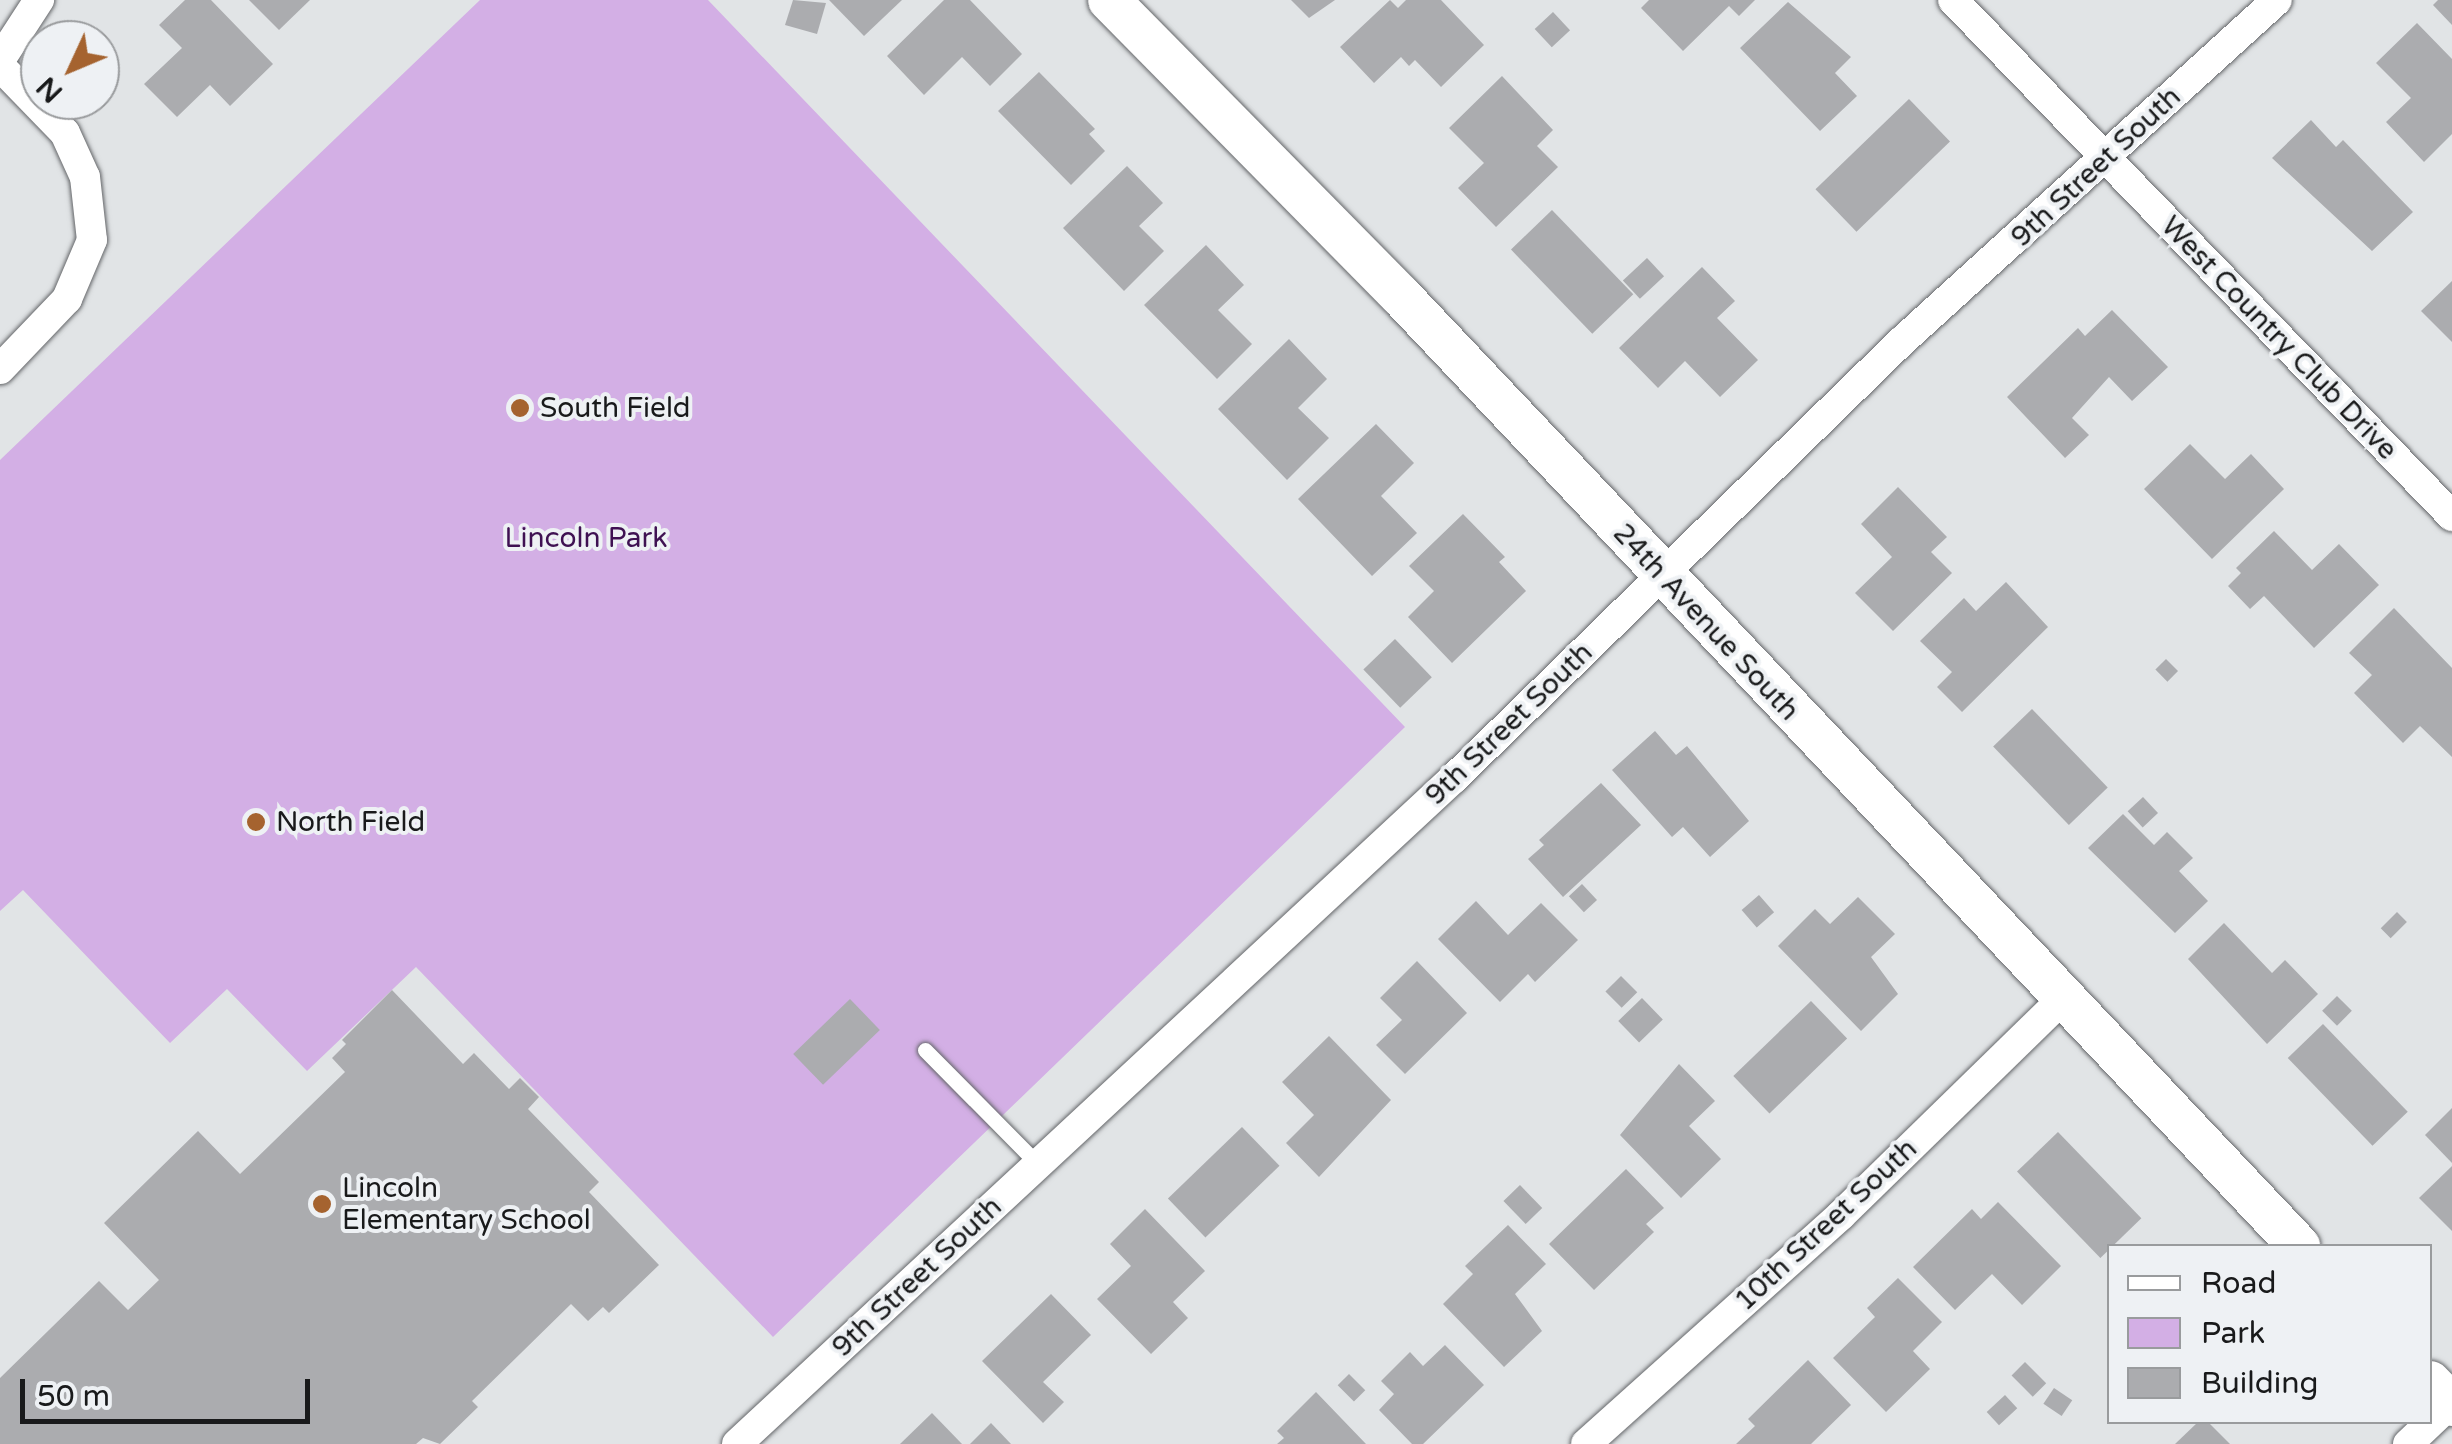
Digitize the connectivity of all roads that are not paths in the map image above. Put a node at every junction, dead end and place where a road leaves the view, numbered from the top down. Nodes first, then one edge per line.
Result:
1 (39, 0) edge
2 (1109, 0) edge
3 (1953, 0) edge
4 (2277, 0) edge
5 (0, 63) edge
6 (2105, 160) junction
7 (0, 369) edge
8 (2452, 516) edge
9 (1662, 575) junction
10 (2061, 1000) junction
11 (925, 1050) dead end
12 (1038, 1164) junction
13 (2297, 1244) edge
14 (2423, 1424) edge
15 (736, 1444) edge
16 (1586, 1444) edge
17 (2408, 1444) edge

1 - 5 street
2 - 9 street, 24th Avenue South
3 - 6 street, West Country Club Drive
4 - 6 street, 9th Street South
5 - 7 street
6 - 8 street, West Country Club Drive
6 - 9 street, 9th Street South
9 - 10 street, 24th Avenue South
9 - 12 street, 9th Street South
10 - 13 street, 24th Avenue South
10 - 16 street, 10th Street South
11 - 12 lane
12 - 15 street, 9th Street South
14 - 17 street

